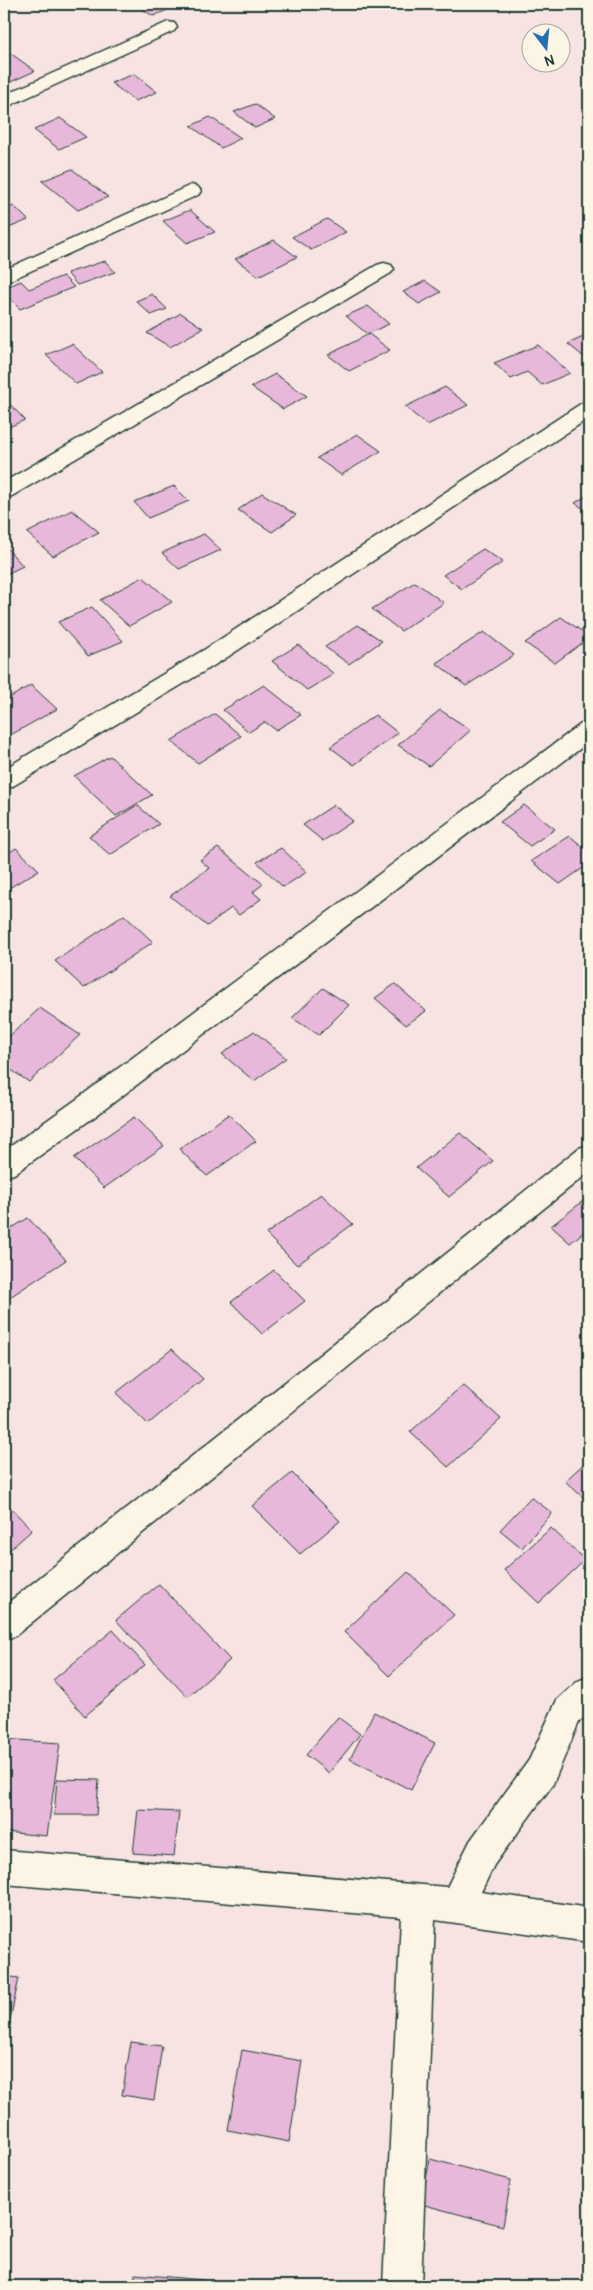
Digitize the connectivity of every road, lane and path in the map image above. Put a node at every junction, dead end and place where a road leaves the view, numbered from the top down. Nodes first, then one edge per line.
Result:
1 (168, 27) dead end
2 (4, 102) edge
3 (191, 191) dead end
4 (384, 269) dead end
5 (4, 277) edge
6 (589, 408) edge
7 (4, 491) edge
8 (589, 730) edge
9 (4, 780) edge
10 (589, 1156) edge
11 (4, 1166) edge
12 (4, 1625) edge
13 (589, 1692) edge
14 (4, 1867) edge
15 (419, 1903) junction
16 (456, 1905) junction
17 (589, 1925) edge
18 (402, 2286) edge

1 - 2 street
3 - 5 street
4 - 7 street
6 - 9 street
8 - 11 street
10 - 12 street
13 - 16 street
14 - 15 street
15 - 16 street
15 - 18 street
16 - 17 street

